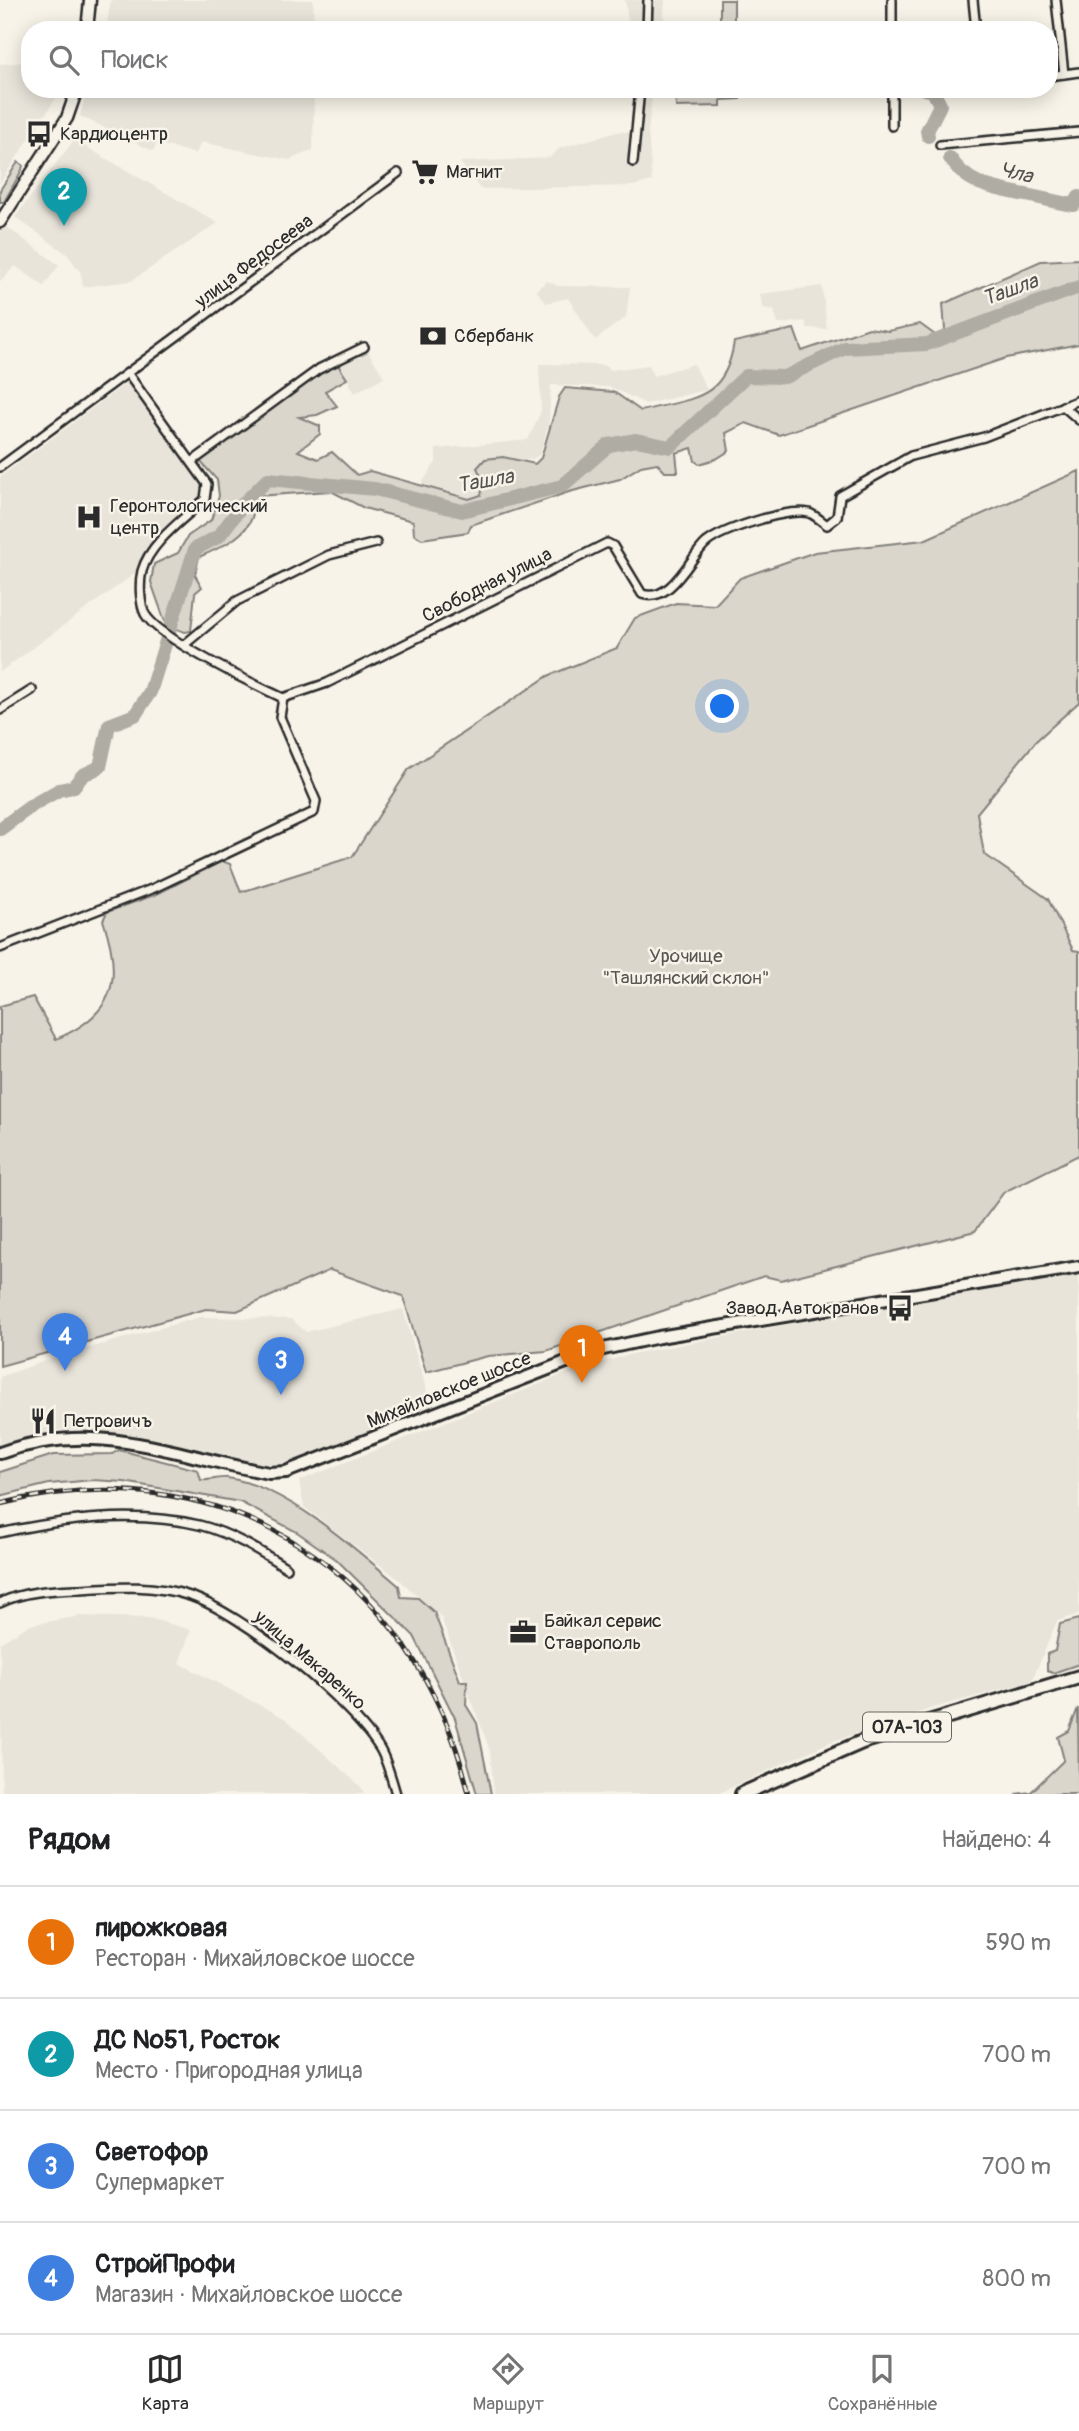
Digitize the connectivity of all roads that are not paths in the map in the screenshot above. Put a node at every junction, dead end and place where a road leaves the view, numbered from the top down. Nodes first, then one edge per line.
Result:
1 (90, 0) edge
2 (648, 0) edge
3 (892, 0) edge
4 (973, 0) edge
5 (1056, 0) edge
6 (88, 21) edge
7 (647, 21) edge
8 (892, 21) edge
9 (975, 21) edge
10 (1079, 72) edge
11 (1064, 74) junction
12 (1058, 75) edge
13 (74, 98) edge
14 (639, 98) edge
15 (892, 98) edge
16 (892, 126) dead end
17 (1079, 132) edge
18 (940, 145) dead end
19 (633, 162) dead end
20 (398, 173) dead end
21 (1, 220) edge
22 (364, 347) dead end
23 (128, 374) junction
24 (1079, 400) edge
25 (1063, 406) junction
26 (1079, 420) edge
27 (193, 461) junction
28 (0, 467) edge
29 (376, 542) dead end
30 (184, 645) junction
31 (33, 690) dead end
32 (282, 698) junction
33 (0, 710) edge
34 (0, 948) edge
35 (1079, 1267) edge
36 (0, 1453) edge
37 (0, 1533) edge
38 (287, 1568) dead end
39 (0, 1603) edge
40 (1079, 1677) edge
41 (396, 1794) edge
42 (742, 1794) edge

1 - 6 street
2 - 7 street
3 - 8 street
4 - 9 street
5 - 11 street
10 - 11 street
11 - 12 street
13 - 21 street
14 - 19 street
15 - 16 street
17 - 18 street
20 - 23 street, улица Федосеева
22 - 27 street
23 - 27 street
23 - 28 street, улица Федосеева
24 - 25 street, Свободная улица
25 - 26 street
25 - 32 street, Свободная улица
27 - 30 street
29 - 30 street
30 - 32 street
31 - 33 street
32 - 34 street
35 - 36 main road, Михайловское шоссе
37 - 38 street
39 - 41 street, улица Макаренко
40 - 42 main road, 07А-103

